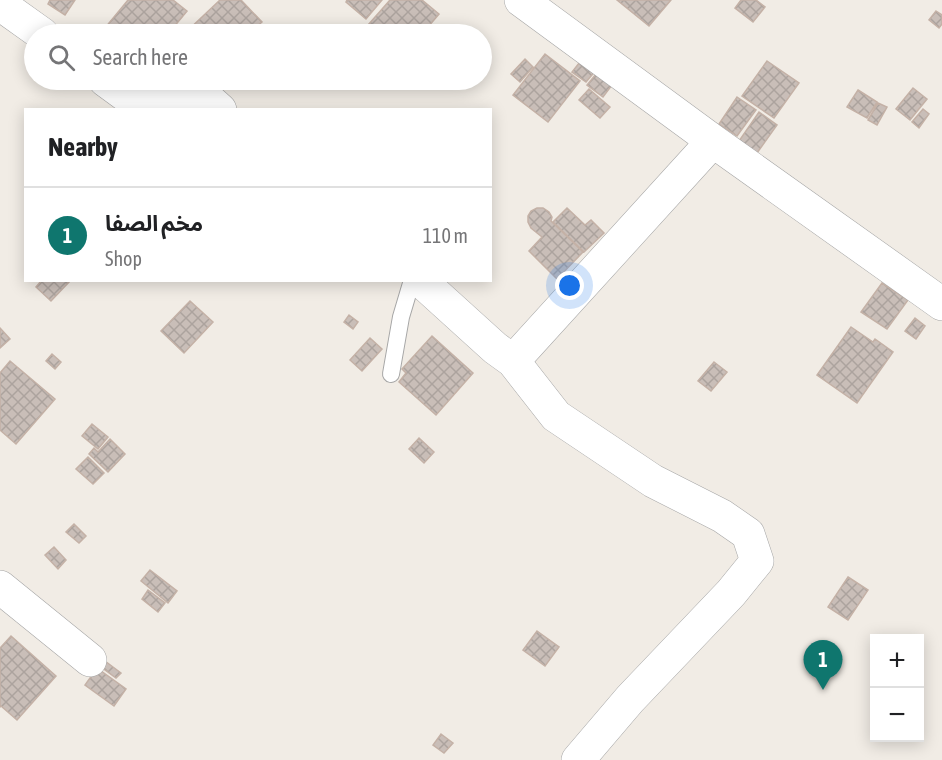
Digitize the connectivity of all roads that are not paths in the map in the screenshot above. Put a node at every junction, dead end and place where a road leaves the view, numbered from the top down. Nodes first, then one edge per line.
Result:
1 (521, 0) edge
2 (0, 4) edge
3 (28, 24) edge
4 (119, 90) edge
5 (218, 108) edge
6 (713, 141) junction
7 (411, 282) edge
8 (422, 282) edge
9 (942, 304) edge
10 (513, 361) junction
11 (391, 374) dead end
12 (0, 587) edge
13 (90, 660) dead end
14 (578, 760) edge

1 - 6 street
2 - 3 street
4 - 5 street
6 - 9 street
6 - 10 street
7 - 11 lane
8 - 10 street
10 - 14 street
12 - 13 street

